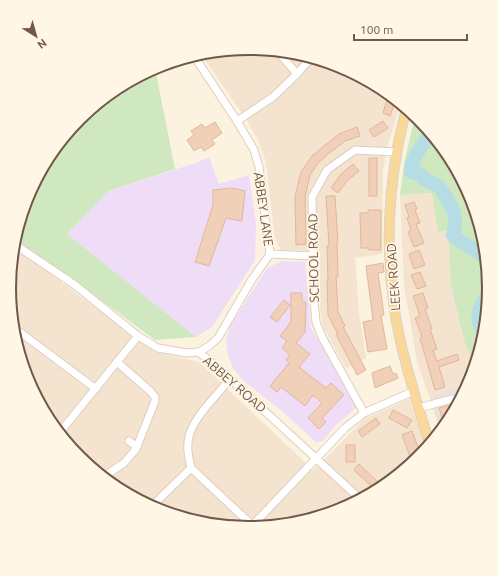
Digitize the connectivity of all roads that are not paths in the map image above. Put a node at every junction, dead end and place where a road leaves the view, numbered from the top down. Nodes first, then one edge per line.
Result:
1 (283, 58) edge
2 (197, 61) edge
3 (307, 62) edge
4 (297, 74) junction
5 (405, 115) edge
6 (237, 121) junction
7 (396, 152) junction
8 (19, 248) edge
9 (270, 254) junction
10 (313, 256) junction
11 (20, 332) edge
12 (138, 336) junction
13 (199, 352) junction
14 (117, 362) junction
15 (230, 379) junction
16 (96, 389) junction
17 (414, 391) junction
18 (454, 398) edge
19 (419, 408) junction
20 (364, 413) junction
21 (63, 428) edge
22 (428, 438) edge
23 (129, 441) dead end
24 (137, 447) junction
25 (317, 458) junction
26 (191, 468) junction
27 (108, 474) edge
28 (356, 495) edge
29 (157, 502) edge
30 (247, 521) edge
31 (259, 521) edge

1 - 4 street
2 - 6 street, ABBEY LANE
3 - 4 street
4 - 6 street
5 - 7 main road, LEEK ROAD
6 - 9 street, ABBEY LANE
7 - 10 street, SCHOOL ROAD
7 - 17 main road, LEEK ROAD
8 - 12 street, ABBEY ROAD
9 - 10 street
9 - 13 street, ABBEY LANE
10 - 20 street, SCHOOL ROAD
11 - 16 street
12 - 13 street, ABBEY ROAD
12 - 14 street
13 - 15 street, ABBEY ROAD
14 - 16 street
14 - 24 street
15 - 25 street, ABBEY ROAD
15 - 26 street
16 - 21 street
17 - 19 main road, LEEK ROAD
17 - 20 street
18 - 19 street
19 - 22 main road, LEEK ROAD
20 - 25 street
23 - 24 street
24 - 27 street
25 - 28 street, ABBEY ROAD
25 - 31 street
26 - 29 street
26 - 30 street

